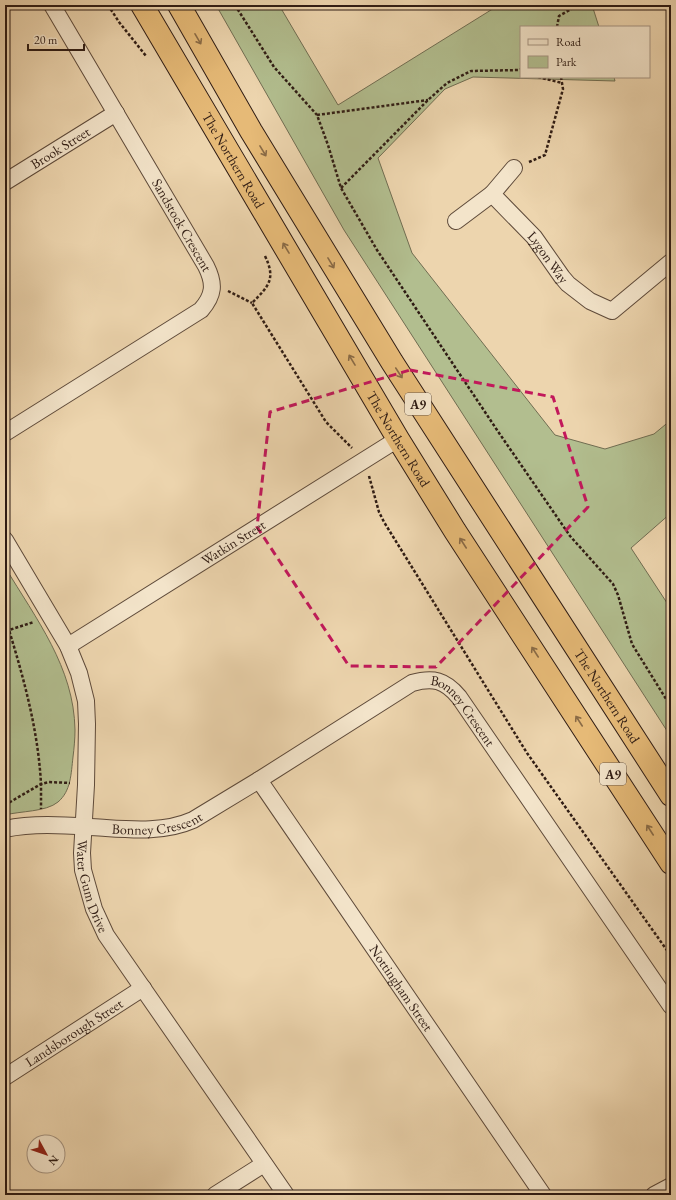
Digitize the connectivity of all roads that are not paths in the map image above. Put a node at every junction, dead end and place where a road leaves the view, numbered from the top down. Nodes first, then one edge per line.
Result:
1 (52, 5) edge
2 (142, 5) edge
3 (179, 5) edge
4 (116, 113) junction
5 (514, 168) road end
6 (5, 182) edge
7 (492, 194) junction
8 (456, 221) dead end
9 (671, 262) edge
10 (5, 433) edge
11 (398, 439) junction
12 (5, 540) edge
13 (68, 646) junction
14 (260, 780) junction
15 (671, 795) edge
16 (83, 826) junction
17 (5, 829) edge
18 (671, 863) edge
19 (143, 988) junction
20 (671, 1006) edge
21 (5, 1077) edge
22 (264, 1164) junction
23 (671, 1186) edge
24 (215, 1195) edge
25 (286, 1195) edge
26 (543, 1195) edge
27 (654, 1195) edge

1 - 4 street, Sandstock Crescent
11 -> 2 highway, The Northern Road / A9
3 -> 15 highway, The Northern Road / A9
4 - 6 street, Brook Street
4 - 10 street, Sandstock Crescent
5 - 7 street
7 - 8 street
7 - 9 street, Lygon Way
11 - 13 street, Watkin Street
18 -> 11 highway, The Northern Road / A9
12 - 13 street, Water Gum Drive
13 - 16 street, Water Gum Drive
14 - 16 street, Bonney Crescent
14 - 20 street, Bonney Crescent
14 - 26 street, Nottingham Street
16 - 17 street, Bonney Crescent
16 - 19 street, Water Gum Drive
19 - 21 street, Landsborough Street
19 - 22 street, Water Gum Drive
22 - 24 street
22 - 25 street, Water Gum Drive
23 - 27 street

